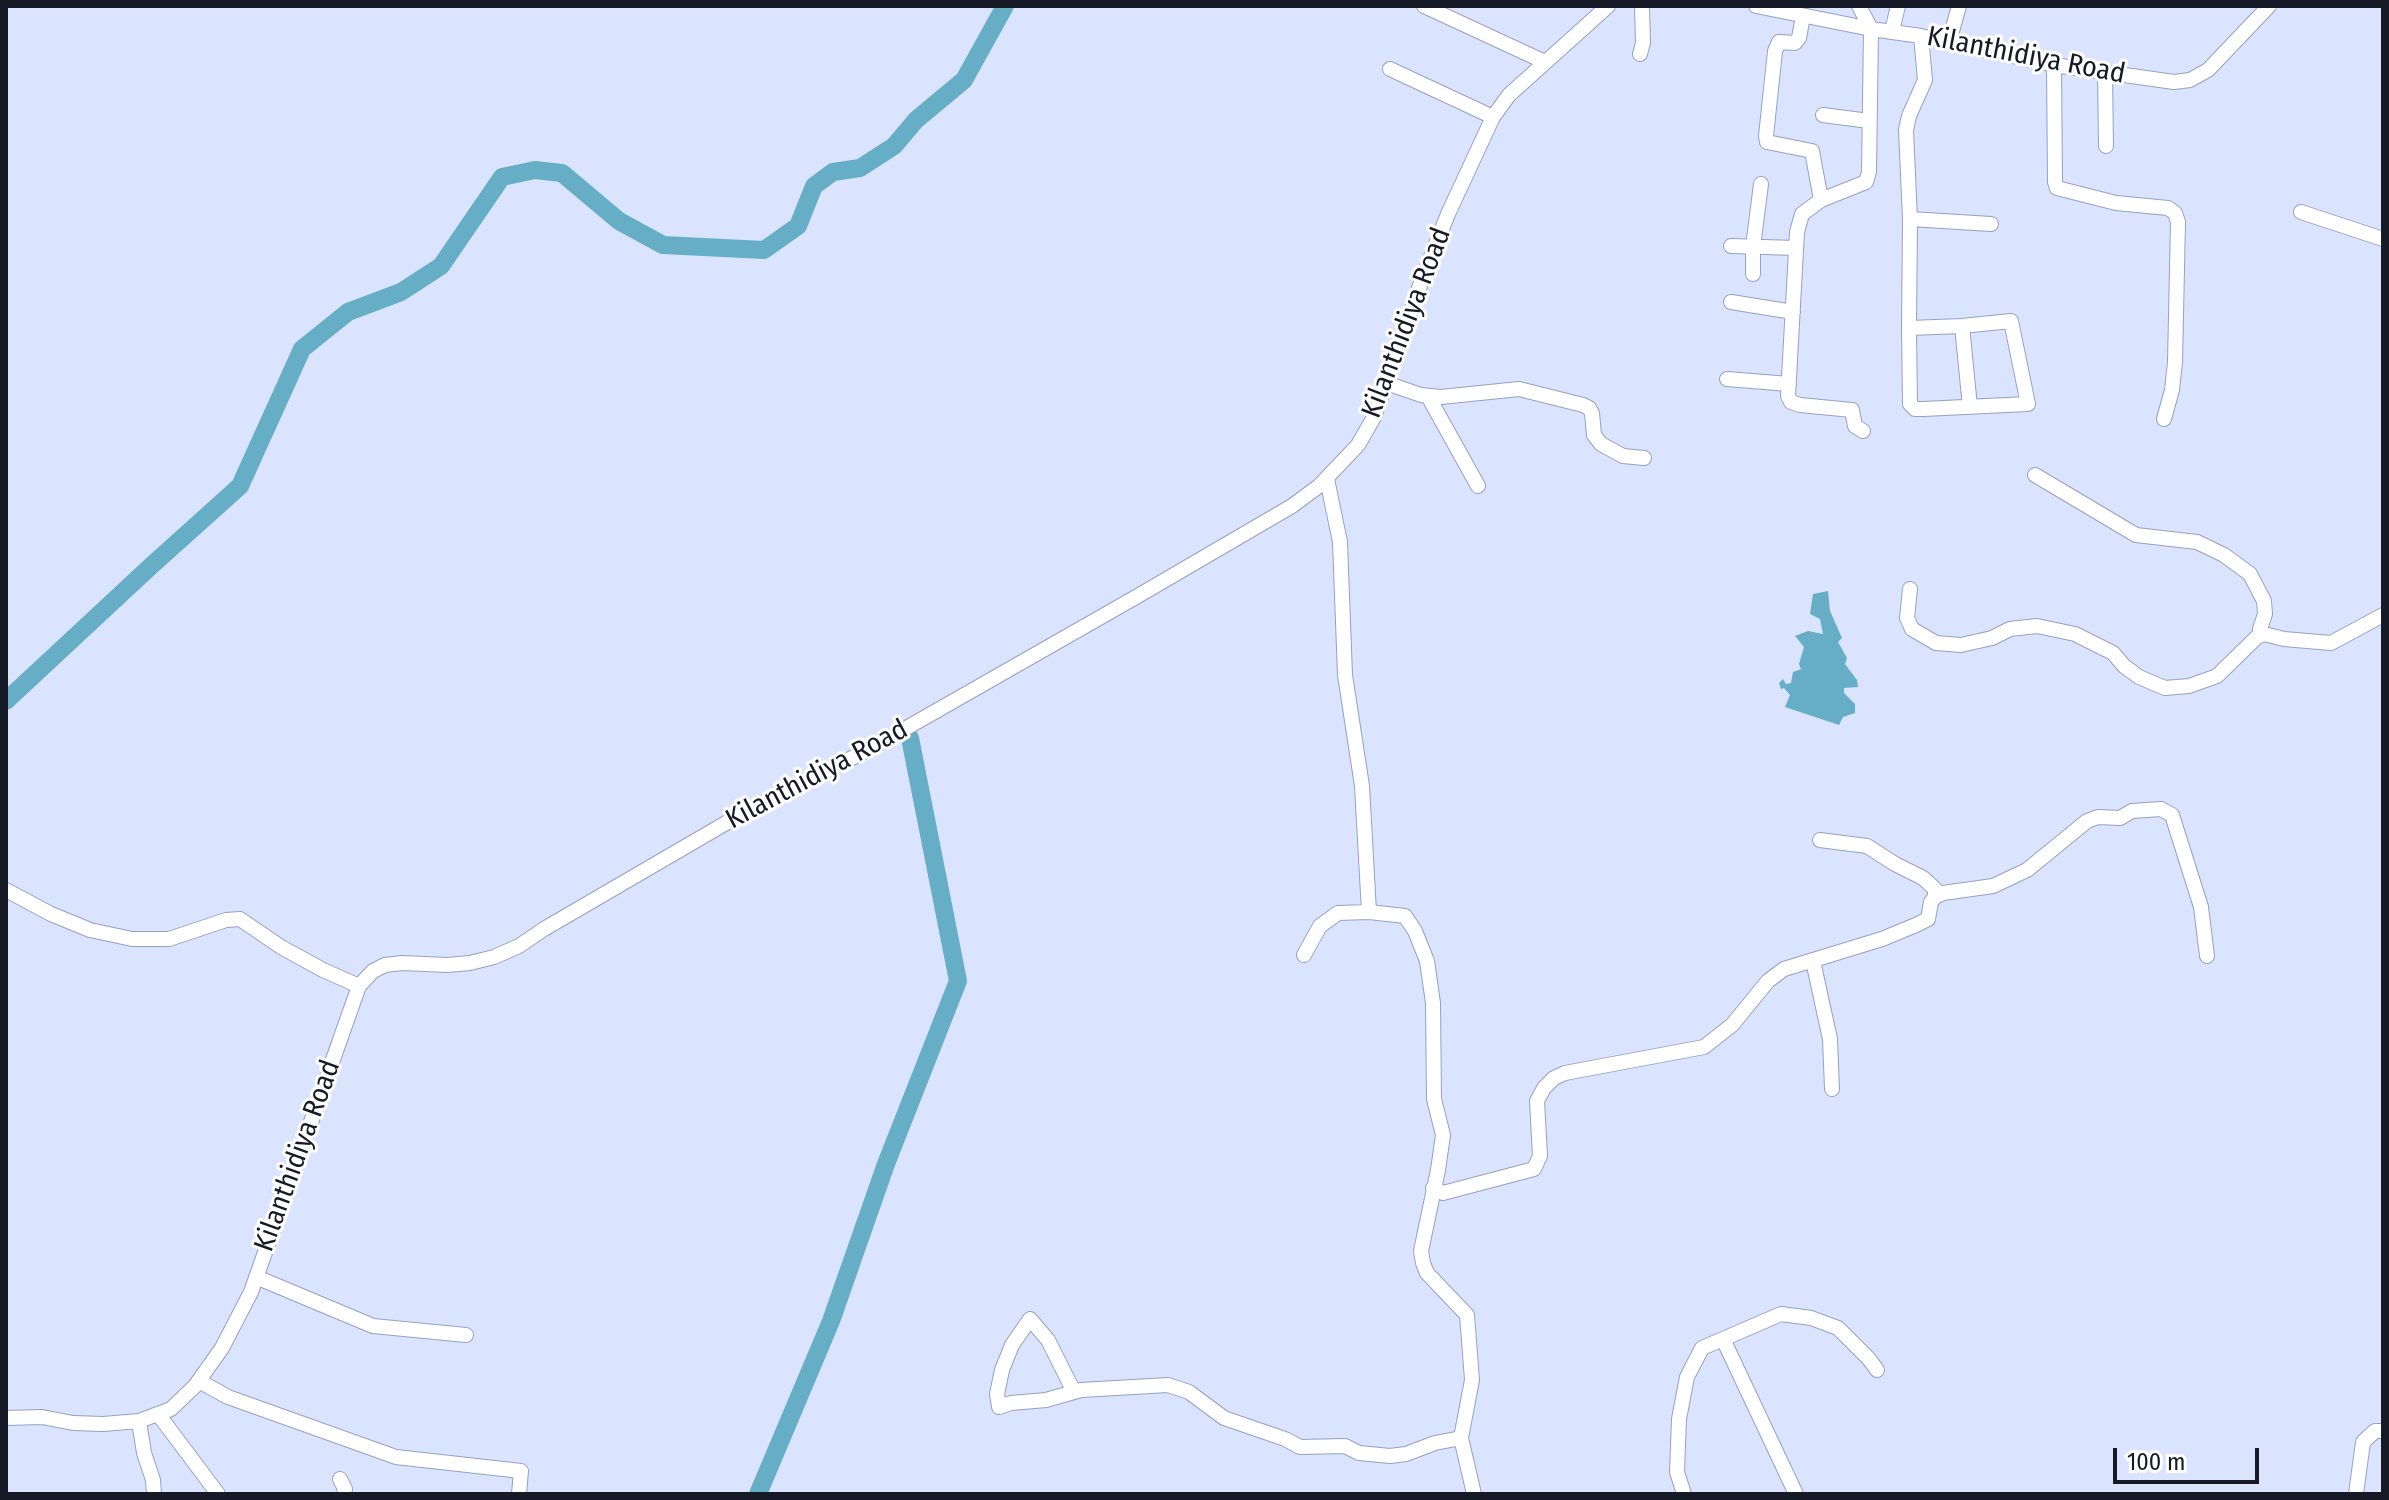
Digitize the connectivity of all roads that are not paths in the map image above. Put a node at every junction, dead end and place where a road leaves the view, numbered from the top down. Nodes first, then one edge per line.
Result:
1 (1424, 6) edge
2 (1608, 6) edge
3 (1642, 6) edge
4 (1756, 6) edge
5 (1859, 6) edge
6 (1898, 6) edge
7 (1959, 6) edge
8 (2269, 6) edge
9 (1810, 13) edge
10 (1871, 29) junction
11 (1892, 31) junction
12 (1921, 36) junction
13 (1949, 42) junction
14 (1640, 54) dead end
15 (1545, 62) junction
16 (2054, 65) junction
17 (1390, 69) dead end
18 (2105, 72) junction
19 (1823, 115) dead end
20 (1493, 117) junction
21 (1869, 121) junction
22 (2106, 146) dead end
23 (1761, 184) dead end
24 (1821, 200) junction
25 (2301, 212) dead end
26 (1910, 219) junction
27 (1991, 224) dead end
28 (2383, 239) edge
29 (1731, 246) dead end
30 (1753, 247) junction
31 (1796, 248) junction
32 (1753, 274) dead end
33 (1731, 302) dead end
34 (1793, 312) junction
35 (1962, 326) junction
36 (1909, 328) junction
37 (1727, 379) dead end
38 (1386, 383) junction
39 (1789, 384) junction
40 (1428, 396) junction
41 (1970, 407) junction
42 (2164, 419) dead end
43 (1863, 431) dead end
44 (1644, 458) dead end
45 (2035, 475) dead end
46 (1327, 479) junction
47 (1478, 486) dead end
48 (1910, 589) dead end
49 (2383, 615) edge
50 (2264, 634) junction
51 (1820, 840) dead end
52 (6, 890) edge
53 (1935, 897) junction
54 (1369, 912) junction
55 (1304, 955) dead end
56 (2207, 956) dead end
57 (1813, 961) junction
58 (359, 986) junction
59 (1832, 1089) dead end
60 (1433, 1188) junction
61 (256, 1277) junction
62 (466, 1335) dead end
63 (1723, 1339) junction
64 (1877, 1370) dead end
65 (199, 1381) junction
66 (1074, 1392) junction
67 (158, 1414) junction
68 (6, 1418) edge
69 (139, 1421) junction
70 (2383, 1431) edge
71 (1461, 1438) junction
72 (340, 1479) dead end
73 (154, 1494) edge
74 (218, 1494) edge
75 (344, 1494) edge
76 (519, 1494) edge
77 (1474, 1494) edge
78 (1684, 1494) edge
79 (1796, 1494) edge
80 (2356, 1494) edge

1 - 15 street
2 - 15 street, Kilanthidiya Road
3 - 14 street
4 - 9 street, Kilanthidiya Road
5 - 10 street
6 - 11 street
7 - 13 street
8 - 18 street, Kilanthidiya Road
9 - 10 street, Kilanthidiya Road
9 - 24 street
10 - 11 street, Kilanthidiya Road
10 - 21 street
11 - 12 street, Kilanthidiya Road
12 - 13 street, Kilanthidiya Road
12 - 26 street
13 - 16 street, Kilanthidiya Road
15 - 20 street, Kilanthidiya Road
16 - 18 street, Kilanthidiya Road
16 - 42 street
17 - 20 street
18 - 22 street
19 - 21 street
20 - 38 street, Kilanthidiya Road
21 - 24 street
23 - 30 street
24 - 31 street
25 - 28 street
26 - 27 street
26 - 36 street
29 - 30 street
30 - 31 street
30 - 32 street
31 - 34 street
33 - 34 street
34 - 39 street
35 - 36 street
35 - 41 street
35 - 41 street
36 - 41 street
37 - 39 street
38 - 40 street
38 - 46 street, Kilanthidiya Road
39 - 43 street
40 - 44 street
40 - 47 street
45 - 50 street
46 - 54 street
46 - 58 street, Kilanthidiya Road
48 - 50 street
49 - 50 street
51 - 53 street
52 - 58 street
53 - 56 street
53 - 57 street
54 - 55 street
54 - 60 street
57 - 59 street
57 - 60 street
58 - 61 street, Kilanthidiya Road
60 - 71 street
61 - 62 street
61 - 65 street, Kilanthidiya Road
63 - 64 street
63 - 78 street
63 - 79 street
65 - 67 street, Kilanthidiya Road
65 - 76 street
66 - 66 street
66 - 71 street
67 - 69 street, Kilanthidiya Road
67 - 74 street
68 - 69 street, Kilanthidiya Road
69 - 73 street
70 - 80 street
71 - 77 street
72 - 75 street

